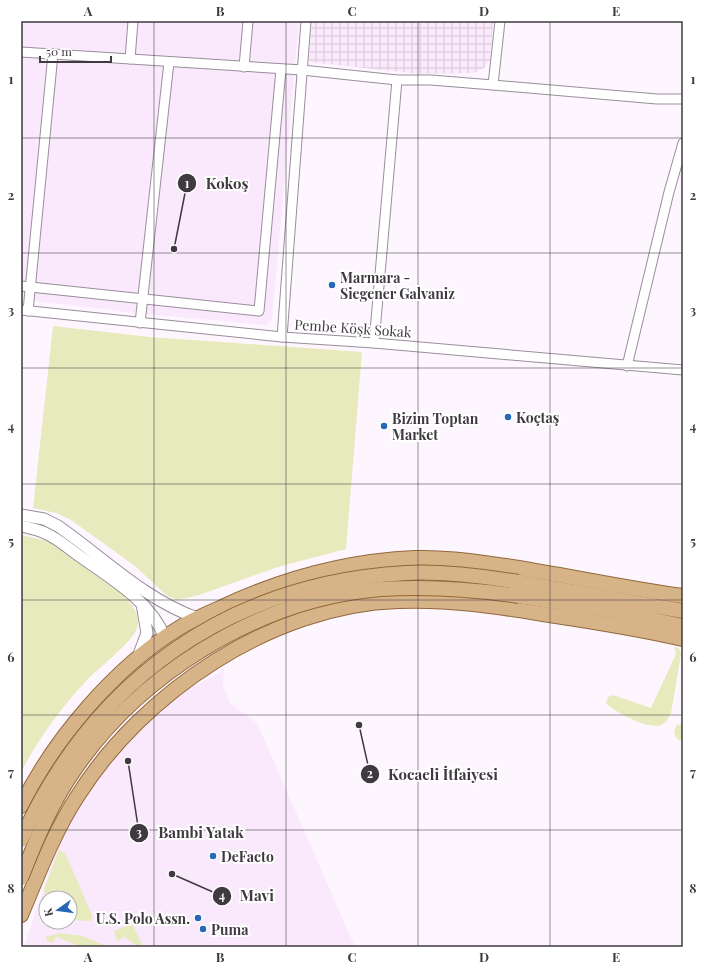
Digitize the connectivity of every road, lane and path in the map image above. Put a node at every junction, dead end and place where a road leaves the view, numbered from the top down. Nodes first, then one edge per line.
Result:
1 (134, 21) edge
2 (248, 21) edge
3 (306, 21) edge
4 (500, 21) edge
5 (21, 52) edge
6 (53, 54) junction
7 (130, 59) junction
8 (169, 62) junction
9 (244, 67) junction
10 (281, 69) junction
11 (302, 70) junction
12 (397, 80) junction
13 (493, 85) junction
14 (683, 99) edge
15 (683, 143) edge
16 (26, 287) edge
17 (143, 299) junction
18 (24, 311) edge
19 (140, 323) junction
20 (282, 337) junction
21 (374, 343) junction
22 (627, 366) junction
23 (683, 370) edge
24 (21, 515) edge
25 (21, 526) edge
26 (252, 592) junction
27 (683, 596) edge
28 (142, 604) junction
29 (683, 611) edge
30 (197, 618) junction
31 (683, 626) edge
32 (258, 637) junction
33 (165, 638) junction
34 (683, 639) edge
35 (138, 658) junction
36 (216, 660) junction
37 (125, 671) junction
38 (192, 677) junction
39 (157, 705) junction
40 (21, 806) edge
41 (21, 840) edge
42 (21, 878) edge
43 (21, 915) edge

1 - 7 street
2 - 9 street
3 - 11 street
4 - 13 street
5 - 6 street
6 - 7 street
6 - 16 street
7 - 8 street
8 - 9 street
8 - 17 street
9 - 10 street
10 - 11 street
10 - 17 street
11 - 12 street
11 - 20 street
12 - 13 street
12 - 21 street
13 - 14 street
15 - 22 street
16 - 17 street
16 - 18 street
17 - 19 street
18 - 19 street, Pembe Köşk Sokak
19 - 20 street, Pembe Köşk Sokak
20 - 21 street, Pembe Köşk Sokak
21 - 22 street, Pembe Köşk Sokak
22 - 23 street, Pembe Köşk Sokak
24 - 30 street
25 - 28 street
26 - 27 main road
26 - 30 main road
26 - 32 main road
28 - 33 street
28 - 35 street
29 - 41 main road, bridge
30 - 33 main road
30 - 36 main road
31 - 42 main road, bridge
32 - 34 main road
32 - 36 main road
33 - 35 main road
33 - 38 main road
35 - 37 main road
36 - 38 main road
37 - 39 main road
37 - 40 main road
38 - 39 main road
39 - 43 main road

